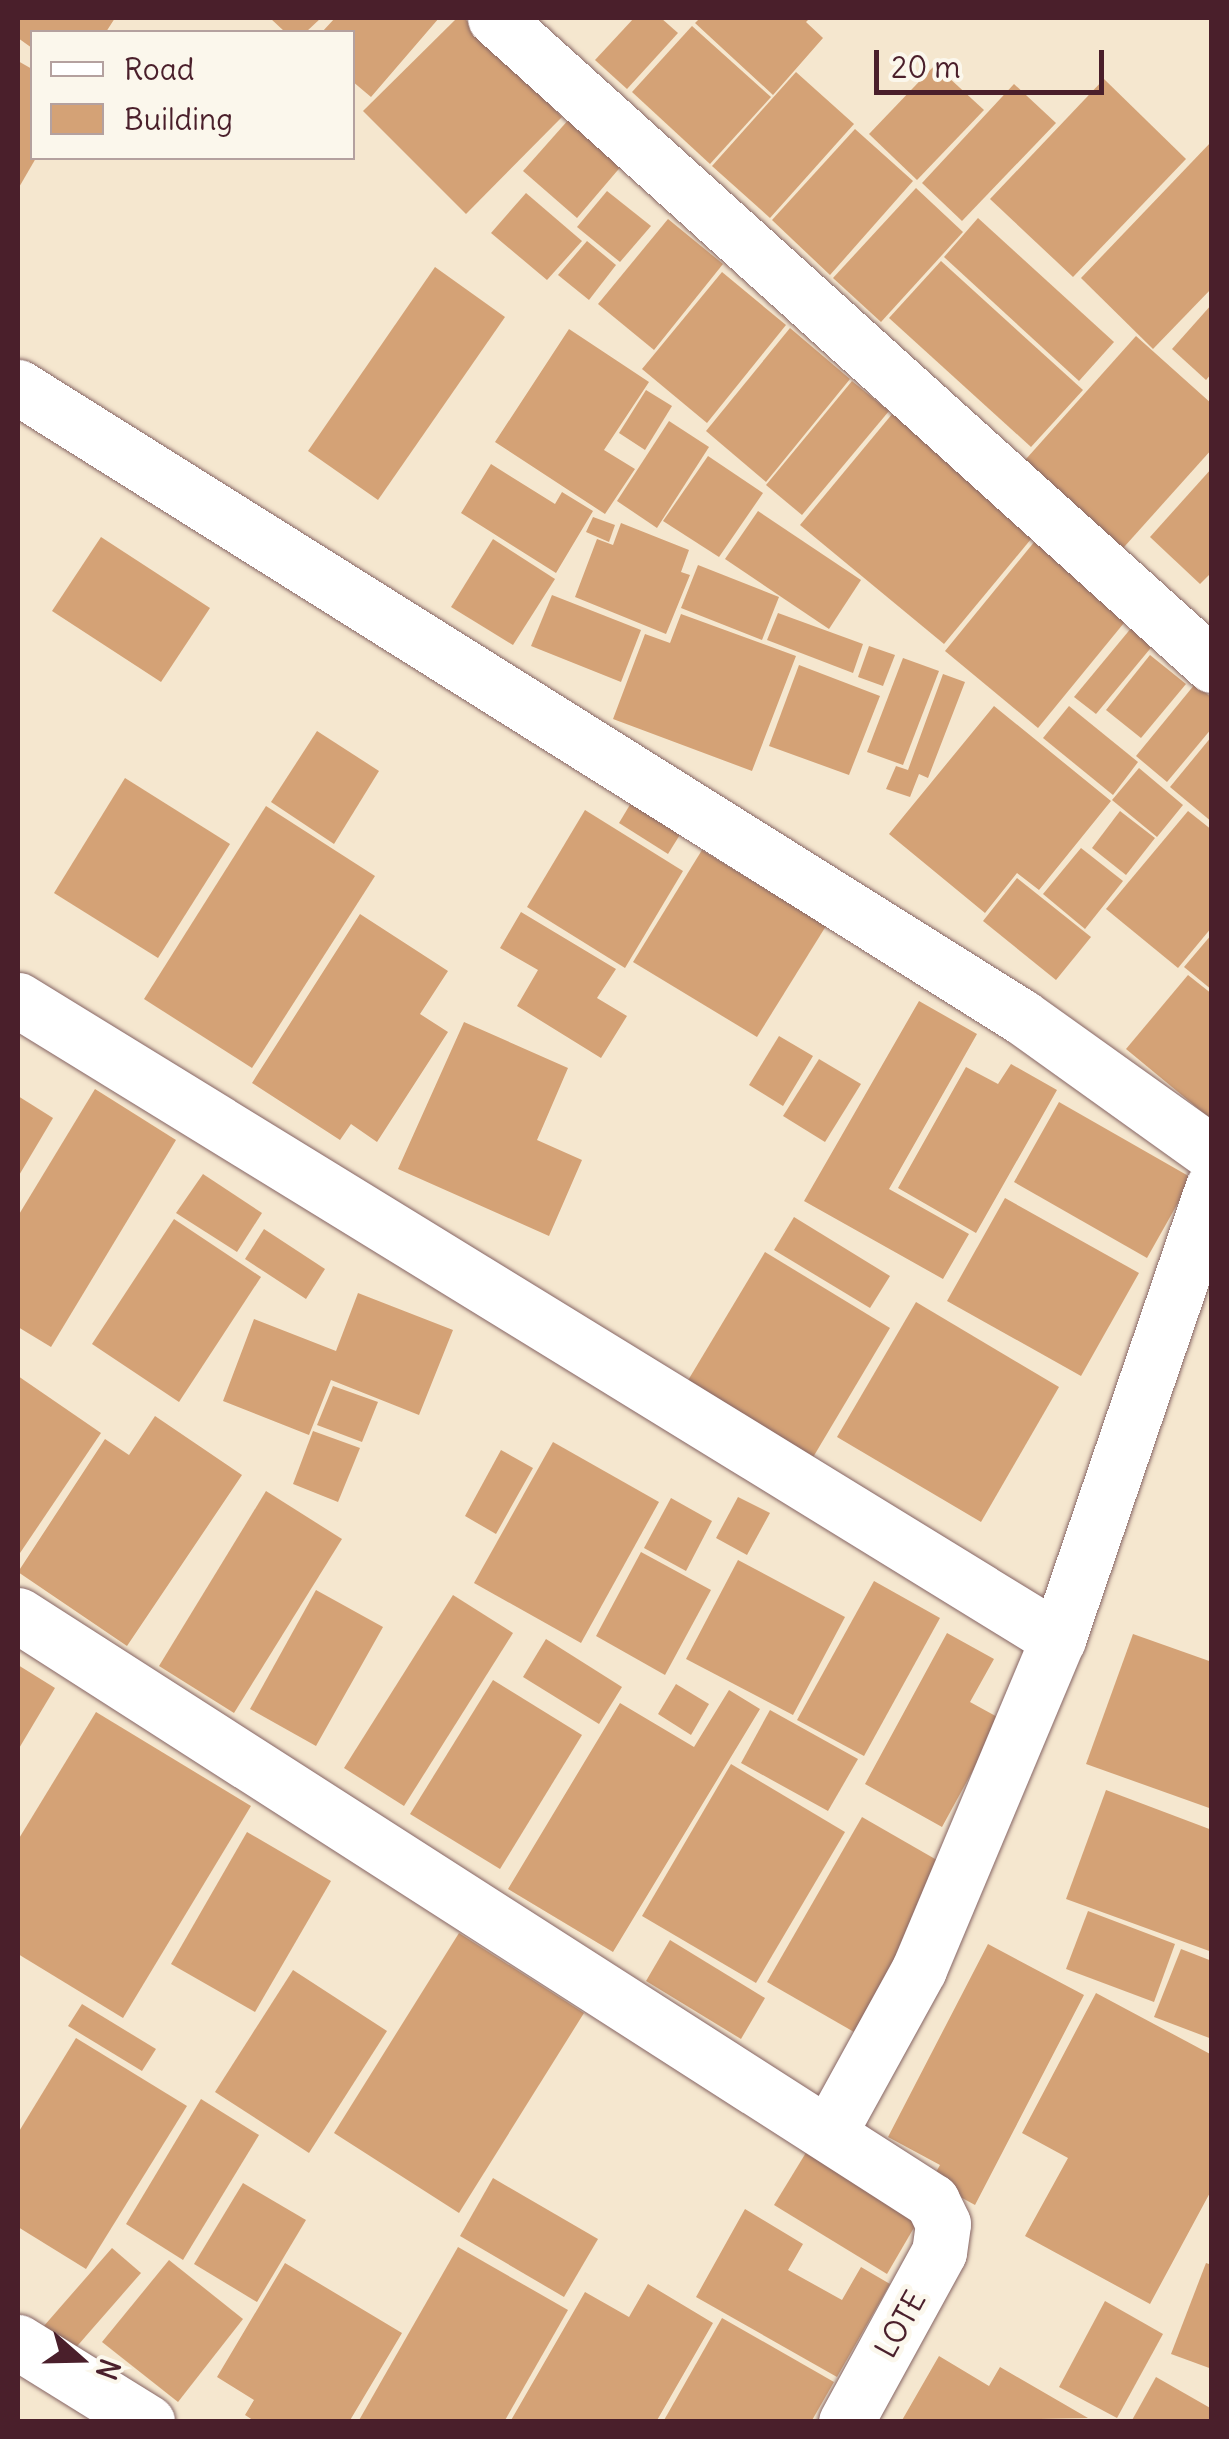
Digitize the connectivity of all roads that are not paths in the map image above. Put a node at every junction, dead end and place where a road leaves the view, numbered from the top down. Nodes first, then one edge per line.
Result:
1 (495, 18) edge
2 (18, 387) edge
3 (1212, 664) edge
4 (18, 1000) edge
5 (1212, 1153) edge
6 (1212, 1188) edge
7 (18, 1615) edge
8 (1058, 1639) junction
9 (830, 2132) junction
10 (18, 2342) edge
11 (147, 2422) edge
12 (846, 2422) edge

1 - 3 street
2 - 5 street
4 - 8 street
6 - 8 street
7 - 9 street
8 - 9 street
9 - 12 street, LOTE
10 - 11 street

